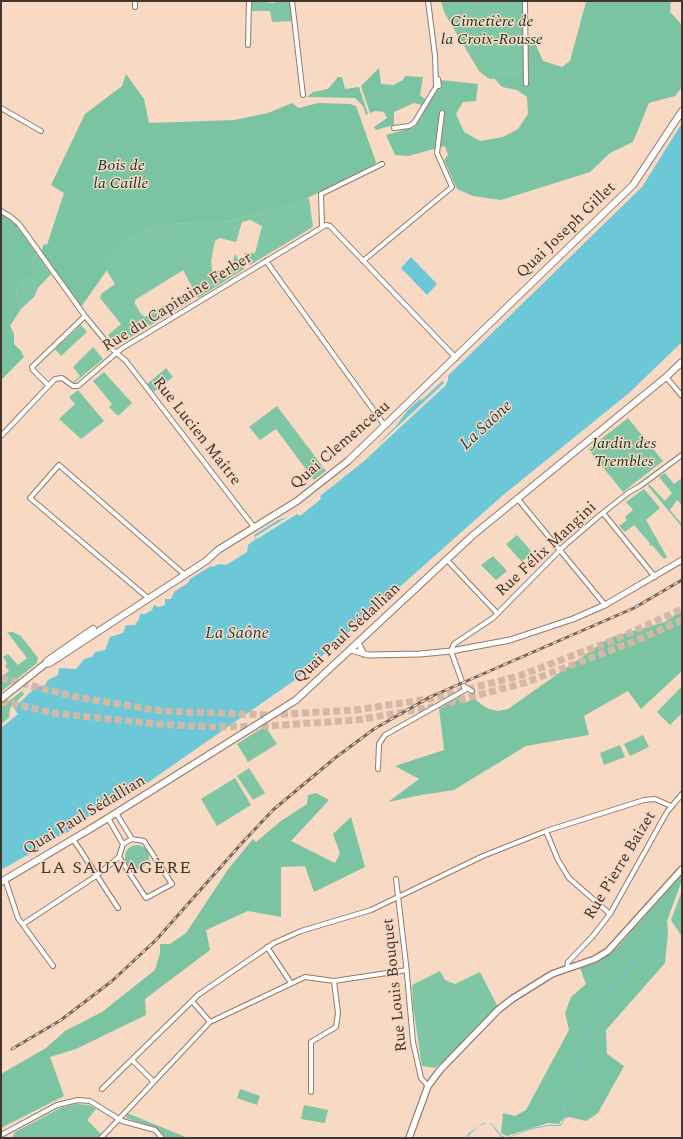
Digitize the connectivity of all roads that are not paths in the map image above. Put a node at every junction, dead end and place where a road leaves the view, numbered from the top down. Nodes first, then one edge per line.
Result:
1 (135, 1) edge
2 (248, 1) edge
3 (292, 1) edge
4 (428, 1) edge
5 (525, 1) edge
6 (135, 7) dead end
7 (248, 45) dead end
8 (435, 54) junction
9 (526, 84) dead end
10 (439, 86) dead end
11 (303, 95) dead end
12 (1, 108) edge
13 (682, 112) edge
14 (442, 113) dead end
15 (394, 128) dead end
16 (41, 131) dead end
17 (382, 164) dead end
18 (1, 211) edge
19 (322, 227) junction
20 (266, 261) junction
21 (363, 261) junction
22 (85, 316) junction
23 (117, 353) junction
24 (456, 358) junction
25 (682, 362) edge
26 (666, 377) junction
27 (49, 386) junction
28 (682, 396) edge
29 (385, 426) junction
30 (1, 436) edge
31 (682, 455) edge
32 (517, 498) junction
33 (602, 513) junction
34 (254, 527) junction
35 (559, 550) junction
36 (446, 559) junction
37 (682, 560) edge
38 (183, 573) junction
39 (655, 577) junction
40 (146, 597) junction
41 (605, 605) junction
42 (498, 613) junction
43 (358, 643) junction
44 (351, 650) junction
45 (451, 651) junction
46 (364, 654) junction
47 (465, 687) junction
48 (472, 691) dead end
49 (1, 699) edge
50 (378, 769) dead end
51 (681, 795) edge
52 (671, 806) junction
53 (116, 813) junction
54 (108, 818) junction
55 (546, 831) junction
56 (73, 839) junction
57 (132, 839) junction
58 (123, 844) junction
59 (119, 857) junction
60 (682, 870) edge
61 (96, 876) junction
62 (396, 879) dead end
63 (3, 881) edge
64 (398, 896) junction
65 (118, 908) dead end
66 (610, 914) junction
67 (23, 924) junction
68 (268, 947) junction
69 (53, 966) dead end
70 (567, 969) junction
71 (406, 970) junction
72 (334, 981) junction
73 (291, 983) junction
74 (192, 1001) junction
75 (210, 1022) junction
76 (132, 1060) junction
77 (153, 1081) junction
78 (428, 1086) junction
79 (102, 1089) dead end
80 (311, 1092) dead end
81 (118, 1119) junction
82 (10, 1131) junction
83 (1, 1135) edge
84 (8, 1138) edge
85 (101, 1138) edge
86 (162, 1138) edge
87 (409, 1138) edge

1 - 6 street
2 - 7 street
3 - 11 street
4 - 8 street
5 - 9 street
8 - 10 street
8 - 15 street
12 - 16 street
13 - 24 main road, Quai Joseph Gillet
14 - 21 street
17 - 19 street
18 - 22 street, Rue Lucien Maître
19 - 20 street, Rue du Capitaine Ferber
19 - 21 street
20 - 23 street, Rue du Capitaine Ferber
20 - 29 street
21 - 24 street
22 - 23 street, Rue Lucien Maître
22 - 27 street
23 - 27 street, Rue du Capitaine Ferber
23 - 34 street, Rue Lucien Maître
24 - 29 main road, Quai Clemenceau
25 - 26 main road, Quai Paul Sédallian
26 - 28 street
26 - 32 main road, Quai Paul Sédallian
27 - 30 street, Rue du Capitaine Ferber
29 - 34 main road, Quai Clemenceau
31 - 33 street, Rue Félix Mangini
32 - 35 street
32 - 36 main road, Quai Paul Sédallian
33 - 35 street, Rue Félix Mangini
33 - 39 street
34 - 38 main road, Quai Clemenceau
35 - 41 street
35 - 42 street, Rue Félix Mangini
36 - 42 street
36 - 43 main road, Quai Paul Sédallian
37 - 39 street
38 - 40 main road, Quai Clemenceau
38 - 40 street
39 - 41 street
40 - 49 main road, Quai Clemenceau
41 - 45 street
42 - 45 street, Rue Félix Mangini
43 - 44 main road, Quai Paul Sédallian
43 - 46 street
44 - 46 street
44 - 53 main road, Quai Paul Sédallian
45 - 46 street
45 - 47 street
47 - 48 street
47 - 50 street
51 - 52 street, Rue Pierre Baizet
52 - 55 street
52 - 66 street, Rue Pierre Baizet
53 - 54 main road, Quai Paul Sédallian
53 - 57 street
54 - 56 main road, Quai Paul Sédallian
54 - 58 street
55 - 64 street
55 - 66 street
56 - 61 street
56 - 63 main road, Quai Paul Sédallian
57 - 58 street
57 - 59 street
58 - 59 street
59 - 61 street
60 - 70 main road
61 - 65 street
61 - 67 street
62 - 64 street, Rue Louis Bouquet
63 - 67 street
64 - 68 street
64 - 71 street, Rue Louis Bouquet
66 - 70 street, Rue Pierre Baizet
67 - 69 street
68 - 73 street
68 - 74 street
70 - 78 main road
71 - 72 street
71 - 78 street, Rue Louis Bouquet
72 - 73 street
72 - 80 street
73 - 75 street
74 - 75 street
74 - 76 street
75 - 77 street
76 - 77 street
76 - 79 street
77 - 81 street
78 - 87 main road
81 - 82 street
81 - 85 street
81 - 86 street
82 - 83 street
82 - 84 street

